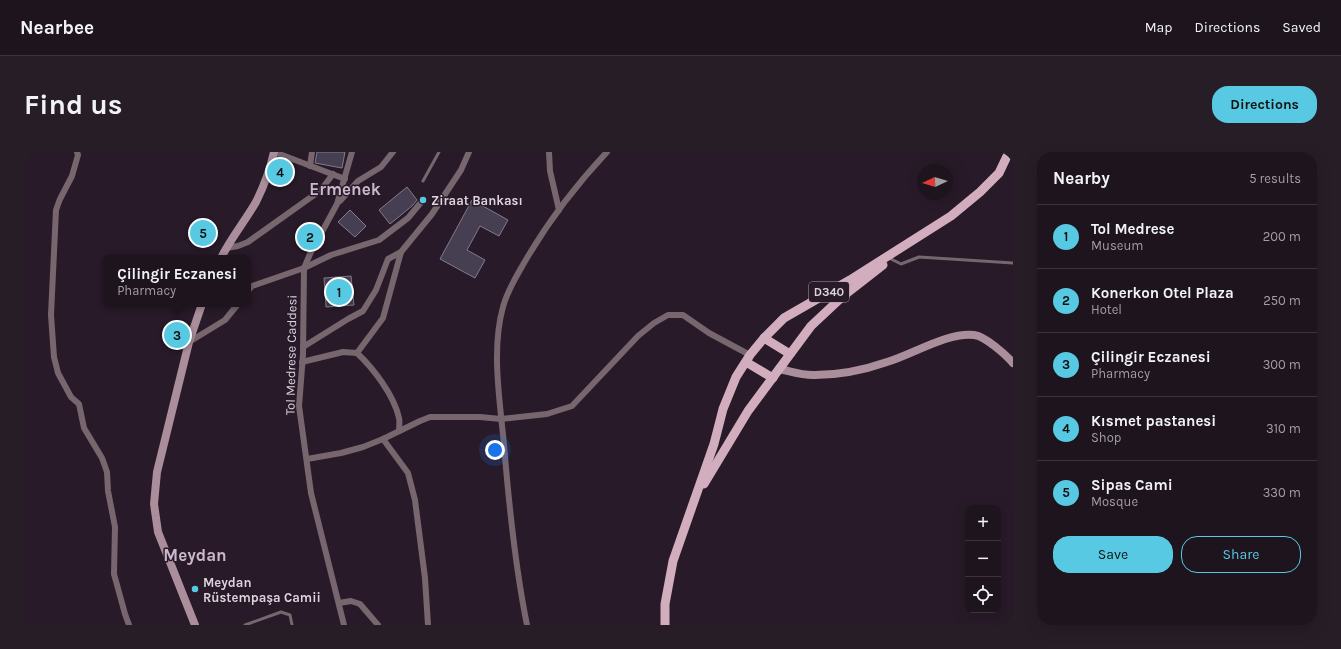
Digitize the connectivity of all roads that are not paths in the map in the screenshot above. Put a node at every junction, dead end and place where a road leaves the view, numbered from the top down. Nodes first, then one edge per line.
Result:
1 (77, 152) edge
2 (274, 152) edge
3 (312, 152) edge
4 (352, 152) edge
5 (393, 152) edge
6 (439, 152) edge
7 (469, 152) edge
8 (548, 152) edge
9 (607, 152) edge
10 (1010, 152) edge
11 (310, 166) junction
12 (333, 174) junction
13 (346, 179) junction
14 (423, 181) dead end
15 (423, 200) dead end
16 (337, 204) junction
17 (559, 210) junction
18 (916, 239) junction
19 (226, 248) junction
20 (401, 252) junction
21 (222, 255) edge
22 (890, 259) junction
23 (1013, 263) edge
24 (304, 268) junction
25 (251, 287) edge
26 (201, 307) edge
27 (236, 307) edge
28 (764, 338) junction
29 (189, 342) junction
30 (303, 347) junction
31 (357, 353) junction
32 (790, 354) junction
33 (748, 359) junction
34 (302, 362) junction
35 (1013, 363) edge
36 (779, 369) junction
37 (773, 378) junction
38 (501, 419) junction
39 (399, 431) junction
40 (384, 439) junction
41 (307, 459) junction
42 (694, 498) junction
43 (338, 603) junction
44 (129, 625) edge
45 (196, 625) edge
46 (245, 625) edge
47 (292, 625) edge
48 (344, 625) edge
49 (378, 625) edge
50 (428, 625) edge
51 (527, 625) edge
52 (665, 625) edge

1 - 44 street
2 - 11 street
2 - 19 main road
3 - 11 street
4 - 13 street
5 - 16 street
6 - 14 lane
7 - 20 street
8 - 17 street
9 - 17 street
10 - 18 main road, D340
11 - 12 street
12 - 13 street
12 - 19 street
13 - 16 street
15 - 24 street
16 - 24 street
17 - 38 street
18 - 22 main road, D340
18 - 28 main road, D340
19 - 21 main road
20 - 30 street
20 - 31 street
22 - 23 lane
22 - 32 main road, D340
24 - 25 street
24 - 30 street, Tol Medrese Caddesi
26 - 29 main road
27 - 29 street
28 - 32 main road
28 - 33 main road, D340
29 - 45 main road
30 - 34 street, Tol Medrese Caddesi
31 - 34 street
31 - 39 street
32 - 36 main road, D340
33 - 37 main road
33 - 38 street
33 - 42 main road, D340
34 - 41 street, Tol Medrese Caddesi
35 - 36 main road
36 - 37 main road, D340
37 - 42 main road, D340
38 - 39 street
38 - 51 street
39 - 40 street
40 - 41 street
40 - 50 street
41 - 43 street, Tol Medrese Caddesi
42 - 52 main road, D340
43 - 48 street, Tol Medrese Caddesi
43 - 49 street
46 - 47 lane

